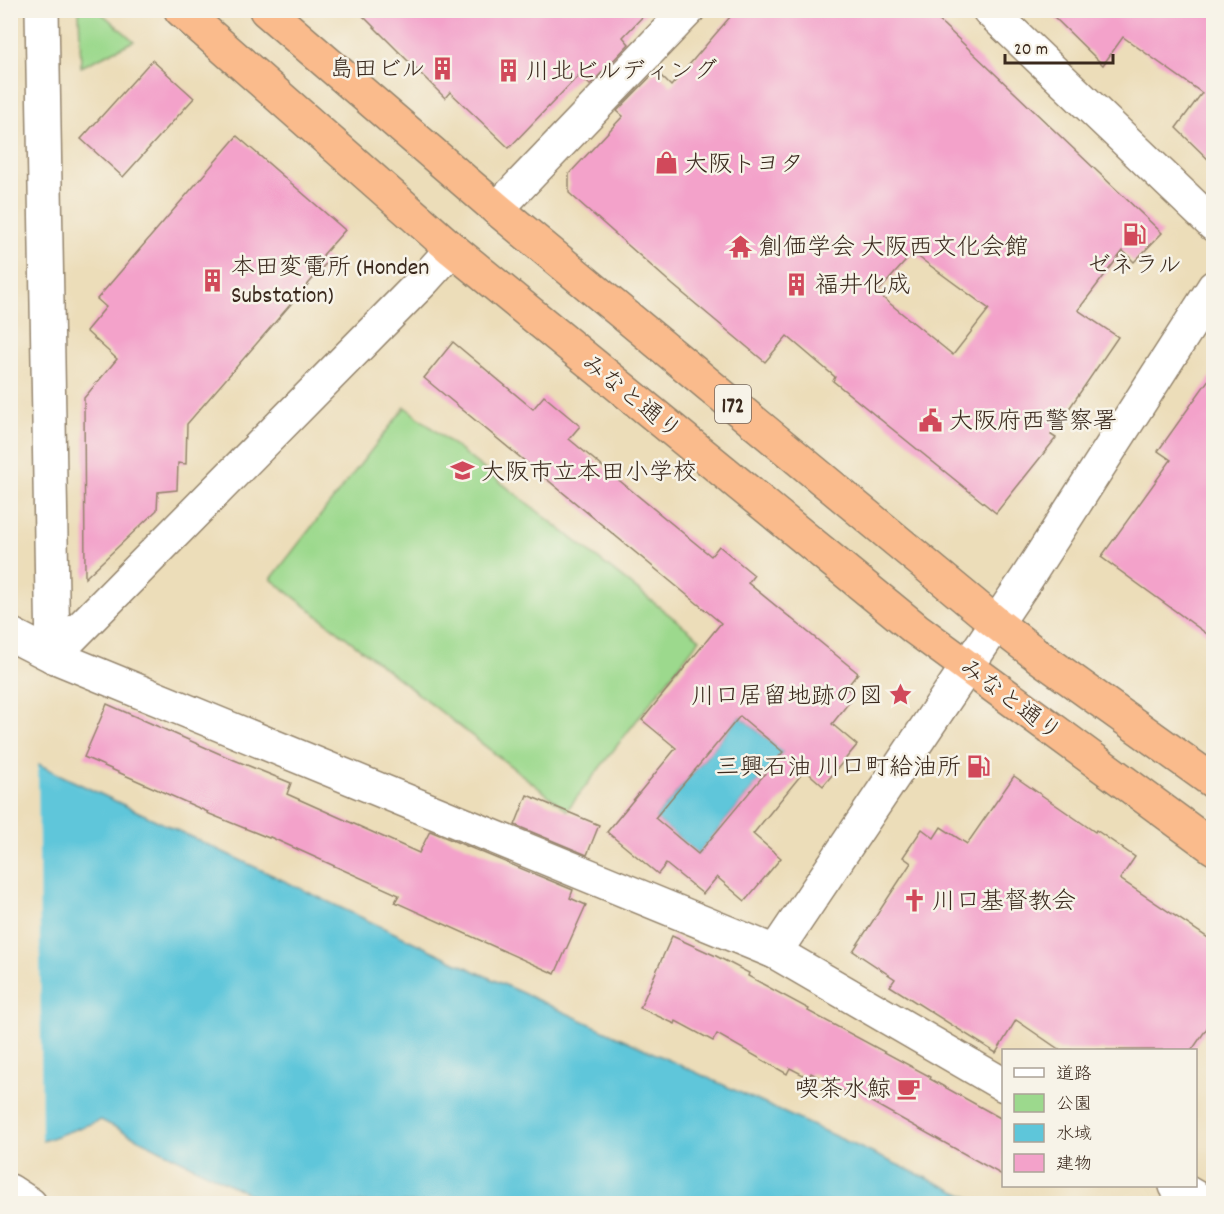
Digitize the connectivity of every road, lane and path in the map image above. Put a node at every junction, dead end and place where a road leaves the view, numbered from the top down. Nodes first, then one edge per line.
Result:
1 (42, 10) edge
2 (181, 10) edge
3 (266, 10) edge
4 (688, 10) edge
5 (989, 10) edge
6 (497, 209) junction
7 (1214, 225) edge
8 (452, 249) junction
9 (1214, 287) edge
10 (996, 622) junction
11 (10, 634) edge
12 (53, 656) junction
13 (967, 665) junction
14 (1214, 782) edge
15 (1214, 848) edge
16 (775, 952) junction
17 (1002, 1084) edge
18 (1179, 1187) edge
19 (10, 1191) edge
20 (30, 1203) edge
21 (1207, 1203) edge

1 - 12 street
2 - 8 highway, みなと通り / 172
3 - 6 highway, 172
4 - 6 street
5 - 7 street
6 - 10 highway, 172
8 - 12 street
8 - 13 highway, みなと通り / 172
9 - 10 street
10 - 13 street
10 - 14 highway, 172
11 - 12 street
12 - 16 street
13 - 15 highway, みなと通り / 172
13 - 16 street
16 - 17 street
18 - 21 street
19 - 20 street

